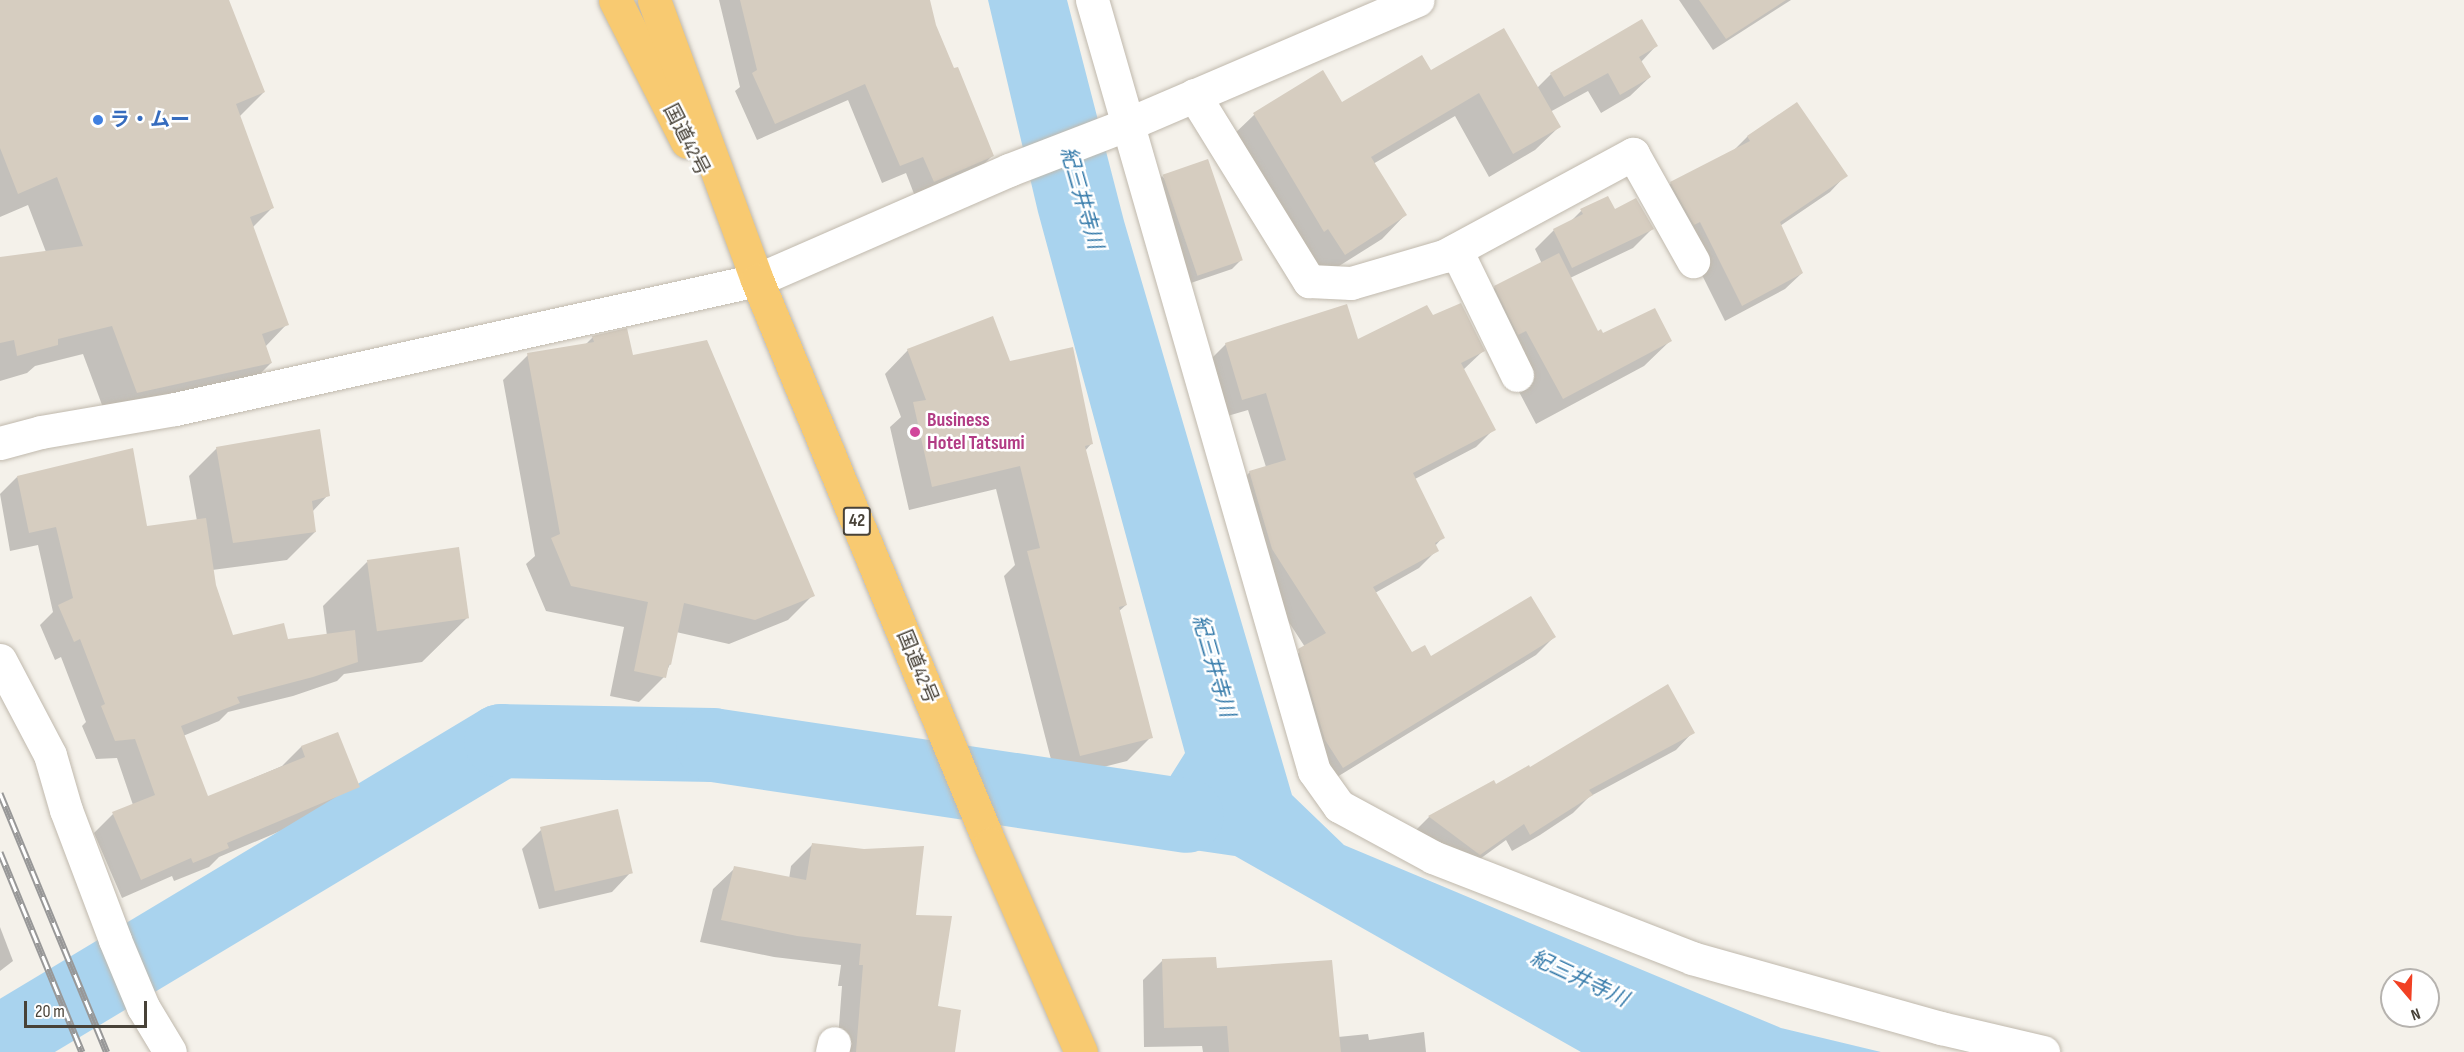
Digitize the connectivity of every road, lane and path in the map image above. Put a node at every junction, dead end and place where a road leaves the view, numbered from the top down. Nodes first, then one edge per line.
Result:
1 (615, 0) edge
2 (654, 0) edge
3 (1092, 0) edge
4 (1418, 0) edge
5 (1194, 95) junction
6 (1120, 127) junction
7 (1456, 250) junction
8 (1693, 261) dead end
9 (757, 280) junction
10 (1517, 375) dead end
11 (0, 442) edge
12 (0, 660) edge
13 (170, 1052) edge
14 (1081, 1052) edge
15 (2043, 1052) edge

1 - 9 highway, 国道42号 / 42
2 - 9 highway, 国道42号 / 42
3 - 6 street
4 - 5 street
5 - 6 street
5 - 7 street
6 - 9 street
6 - 15 street
7 - 8 street
7 - 10 street
9 - 11 street
9 - 14 highway, 国道42号 / 42
12 - 13 street

